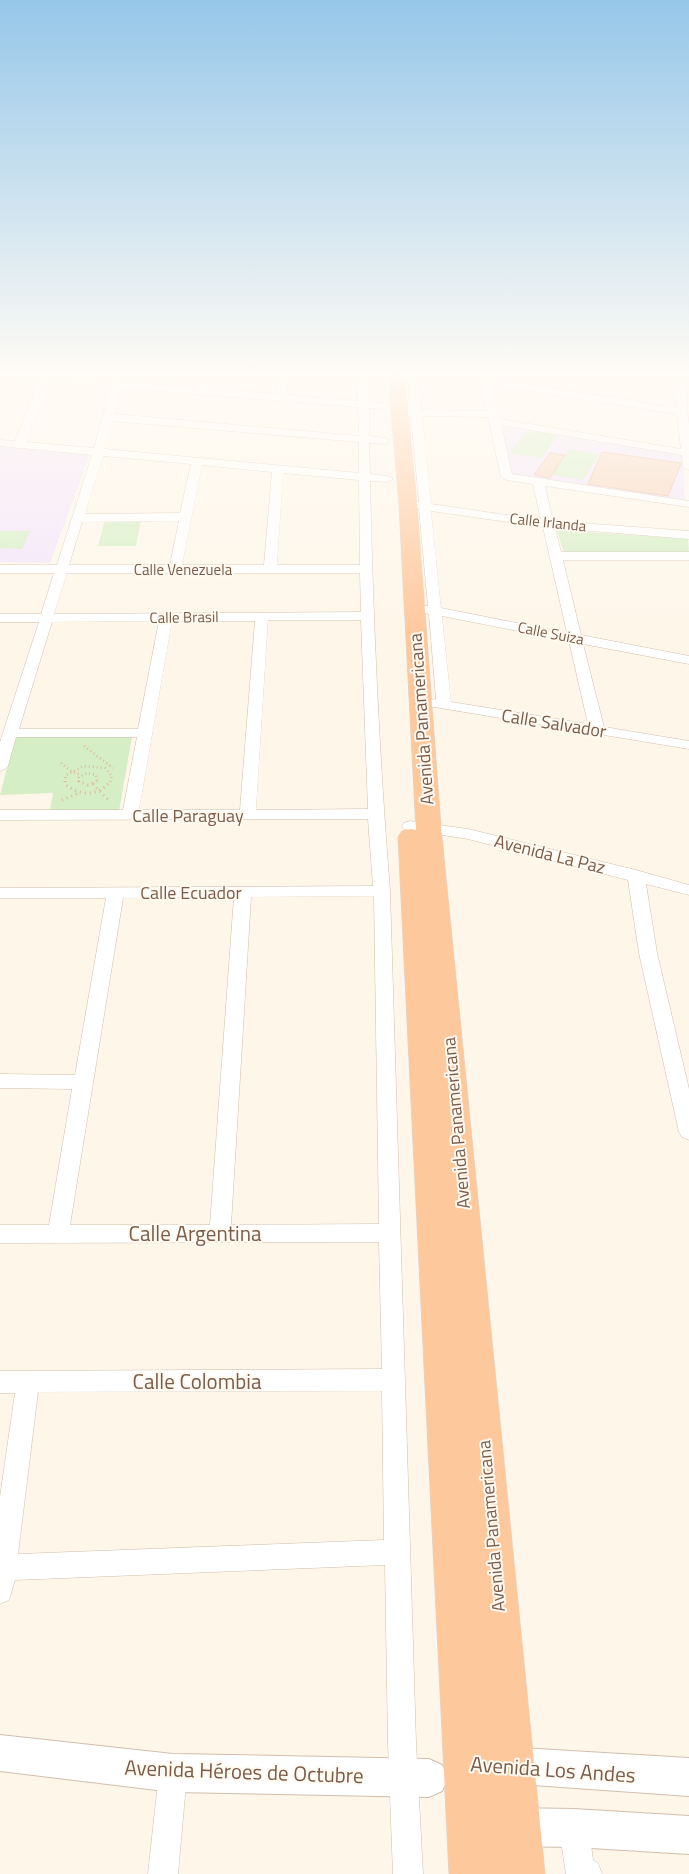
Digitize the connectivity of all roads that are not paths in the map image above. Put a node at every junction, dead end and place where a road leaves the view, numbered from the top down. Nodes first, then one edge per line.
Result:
1 (96, 458) edge
2 (165, 458) edge
3 (375, 458) edge
4 (404, 458) edge
5 (503, 458) edge
6 (197, 461) junction
7 (278, 468) junction
8 (376, 477) junction
9 (538, 482) junction
10 (689, 504) edge
11 (416, 506) junction
12 (184, 517) junction
13 (78, 518) junction
14 (548, 524) junction
15 (689, 534) edge
16 (556, 556) junction
17 (689, 556) edge
18 (270, 568) junction
19 (0, 569) edge
20 (61, 569) junction
21 (175, 569) junction
22 (366, 569) junction
23 (413, 607) junction
24 (435, 611) junction
25 (262, 616) junction
26 (369, 616) junction
27 (0, 618) edge
28 (46, 618) junction
29 (166, 618) junction
30 (576, 638) junction
31 (689, 660) edge
32 (419, 701) junction
33 (444, 704) junction
34 (597, 730) junction
35 (10, 733) junction
36 (145, 733) junction
37 (689, 745) edge
38 (0, 766) edge
39 (248, 814) junction
40 (376, 814) junction
41 (0, 815) edge
42 (130, 815) junction
43 (419, 827) junction
44 (636, 875) junction
45 (689, 890) edge
46 (382, 891) junction
47 (115, 892) junction
48 (243, 892) junction
49 (0, 893) edge
50 (0, 1081) edge
51 (83, 1082) junction
52 (689, 1132) edge
53 (220, 1232) junction
54 (391, 1232) junction
55 (0, 1234) edge
56 (58, 1234) junction
57 (394, 1380) junction
58 (0, 1382) edge
59 (28, 1382) junction
60 (397, 1552) junction
61 (2, 1579) edge
62 (0, 1753) edge
63 (465, 1761) junction
64 (512, 1766) junction
65 (172, 1773) junction
66 (416, 1777) junction
67 (689, 1777) edge
68 (469, 1815) junction
69 (517, 1828) junction
70 (574, 1828) junction
71 (689, 1835) edge
72 (582, 1872) edge
73 (163, 1874) edge
74 (408, 1874) edge
75 (472, 1874) edge
76 (521, 1874) edge

1 - 13 street
2 - 6 street
3 - 8 highway, Avenida Panamericana
4 - 11 highway, Avenida Panamericana
5 - 9 street
6 - 7 street
6 - 12 street
7 - 8 street
7 - 18 street
8 - 22 street, Avenida Panamericana
8 - 43 highway, Avenida Panamericana
9 - 10 street
9 - 14 street
11 - 14 street, Calle Irlanda
11 - 23 highway, Avenida Panamericana
11 - 24 street
12 - 13 street
12 - 21 street
13 - 20 street
14 - 15 street, Calle Irlanda
14 - 16 street
16 - 17 street
16 - 30 street
18 - 21 street, Calle Venezuela
18 - 22 street, Calle Venezuela
19 - 20 street, Calle Venezuela
20 - 21 street, Calle Venezuela
20 - 28 street
22 - 26 street, Avenida Panamericana
23 - 24 street, Calle Suiza
23 - 32 highway, Avenida Panamericana
24 - 30 street, Calle Suiza
24 - 33 street
25 - 26 street, Calle Brasil
25 - 29 street, Calle Brasil
25 - 39 street
26 - 40 street, Avenida Panamericana
27 - 28 street, Calle Brasil
28 - 29 street, Calle Brasil
28 - 35 street
29 - 36 street
30 - 31 street, Calle Suiza
30 - 34 street
32 - 33 street, Calle Salvador
32 - 43 highway, Avenida Panamericana
33 - 34 street, Calle Salvador
34 - 37 street, Calle Salvador
35 - 36 street
35 - 38 street
36 - 42 street
39 - 40 street, Calle Paraguay
39 - 42 street, Calle Paraguay
40 - 46 street, Avenida Panamericana
41 - 42 street, Calle Paraguay
43 - 44 street, Avenida La Paz
43 - 63 highway, Avenida Panamericana
43 - 64 highway, Avenida Panamericana
44 - 45 street, Avenida La Paz
44 - 52 street
46 - 48 street, Calle Ecuador
46 - 54 street, Avenida Panamericana
47 - 48 street, Calle Ecuador
47 - 49 street, Calle Ecuador
47 - 51 street
48 - 53 street
50 - 51 street
51 - 56 street
53 - 54 street, Calle Argentina
53 - 56 street, Calle Argentina
54 - 57 street, Avenida Panamericana
55 - 56 street, Calle Argentina
57 - 59 street, Calle Colombia
57 - 60 street, Avenida Panamericana
58 - 59 street, Calle Colombia
59 - 61 street
60 - 61 street
60 - 66 street, Avenida Panamericana
62 - 65 street, Avenida Héroes de Octubre
63 - 64 street, Avenida Los Andes
63 - 66 street, Avenida Los Andes
63 - 68 highway, Avenida Panamericana
64 - 67 street, Avenida Los Andes
64 - 69 highway, Avenida Panamericana
65 - 66 street, Avenida Héroes de Octubre
65 - 73 street
66 - 68 street
66 - 74 street, Avenida Panamericana
68 - 69 street
68 - 75 highway, Avenida Panamericana
69 - 70 street
69 - 76 highway, Avenida Panamericana
70 - 71 street
70 - 72 street

